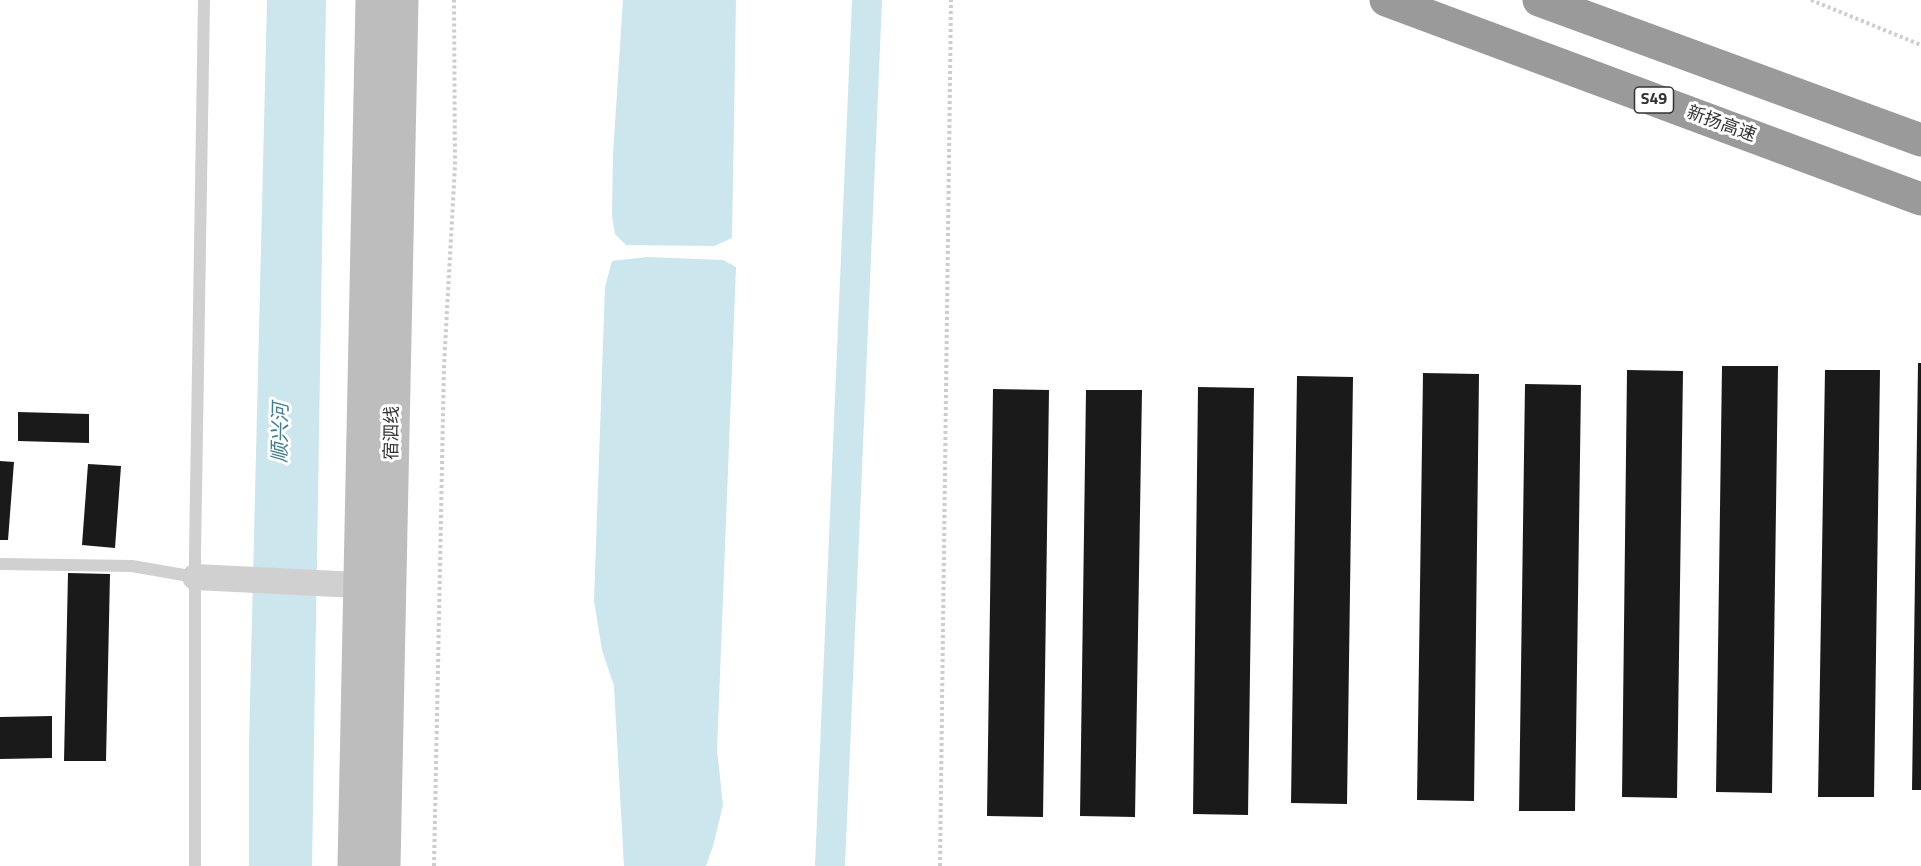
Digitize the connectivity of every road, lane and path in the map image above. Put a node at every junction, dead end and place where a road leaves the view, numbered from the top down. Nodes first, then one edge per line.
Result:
1 (204, 0) edge
2 (372, 0) edge
3 (402, 0) edge
4 (454, 0) edge
5 (951, 0) edge
6 (1386, 0) edge
7 (1539, 0) edge
8 (1811, 0) edge
9 (1921, 45) edge
10 (1921, 140) edge
11 (1921, 199) edge
12 (0, 564) edge
13 (195, 577) junction
14 (366, 585) junction
15 (195, 866) edge
16 (354, 866) edge
17 (384, 866) edge
18 (434, 866) edge
19 (940, 866) edge

1 - 13 lane
2 - 14 main road, 宿泗线
3 - 14 main road, 宿泗线
4 - 18 path
5 - 19 path
6 - 11 highway, 新扬高速 / S49
7 - 10 highway
8 - 9 path
12 - 13 lane
13 - 14 street
13 - 15 lane
14 - 16 main road, 宿泗线
14 - 17 main road, 宿泗线

